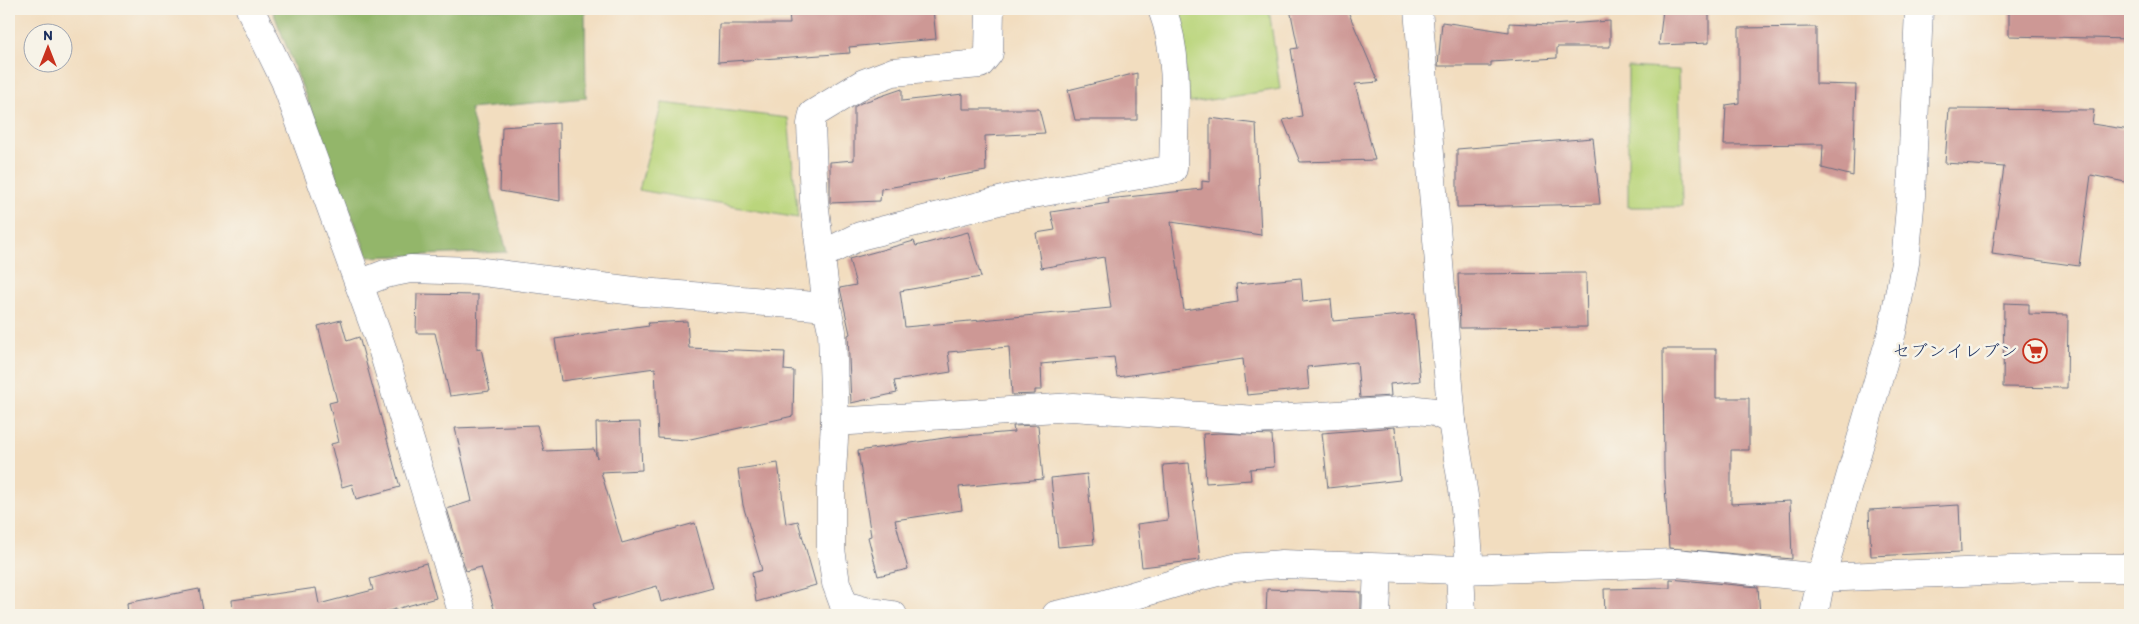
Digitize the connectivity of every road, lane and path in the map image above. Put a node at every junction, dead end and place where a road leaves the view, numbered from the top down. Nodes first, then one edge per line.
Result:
1 (250, 9) edge
2 (990, 9) edge
3 (1162, 9) edge
4 (1418, 9) edge
5 (1919, 9) edge
6 (821, 255) junction
7 (359, 284) junction
8 (827, 307) junction
9 (1452, 420) junction
10 (835, 422) junction
11 (1378, 568) junction
12 (2130, 568) edge
13 (1465, 570) junction
14 (1821, 578) junction
15 (838, 610) edge
16 (1096, 611) edge
17 (464, 615) edge
18 (893, 615) edge
19 (1056, 615) edge
20 (1376, 615) edge
21 (1462, 615) edge
22 (1814, 615) edge

1 - 7 street
2 - 6 street
3 - 6 street
4 - 9 street
5 - 14 street
6 - 8 street
7 - 8 street
7 - 17 street
8 - 10 street
9 - 10 street
9 - 13 street
10 - 15 street
11 - 13 street
11 - 16 street
11 - 20 street
12 - 14 street
13 - 14 street
13 - 21 street
14 - 22 street
15 - 18 street
16 - 19 street

